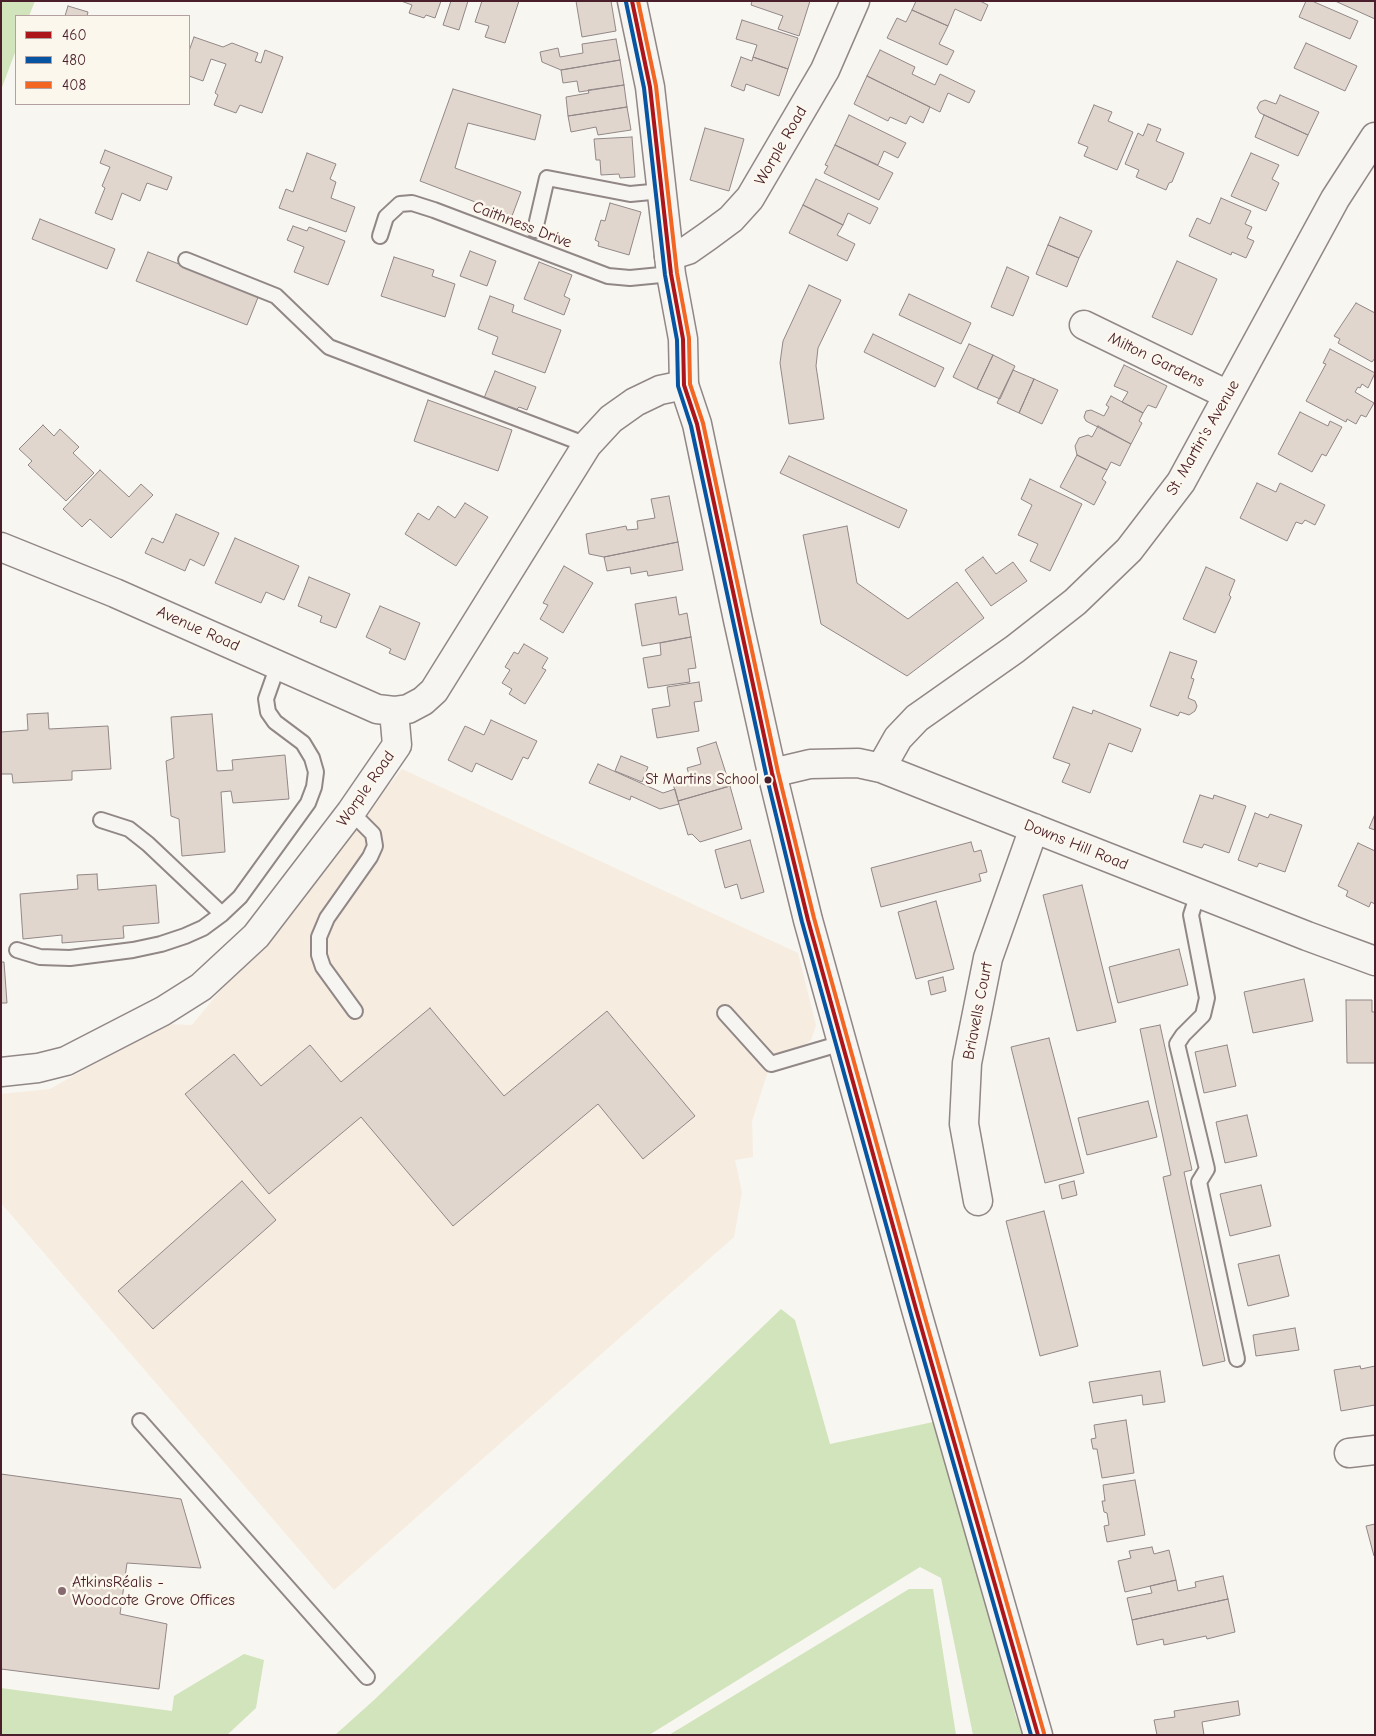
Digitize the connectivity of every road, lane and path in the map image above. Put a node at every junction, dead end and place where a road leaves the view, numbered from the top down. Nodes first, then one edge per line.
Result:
1 (632, 1) edge
2 (855, 1) edge
3 (1375, 137) edge
4 (662, 191) junction
5 (535, 230) dead end
6 (380, 236) dead end
7 (186, 260) dead end
8 (670, 265) junction
9 (1084, 325) dead end
10 (684, 385) junction
11 (1228, 395) junction
12 (587, 445) junction
13 (1, 547) edge
14 (278, 665) junction
15 (394, 712) junction
16 (881, 768) junction
17 (772, 773) junction
18 (351, 812) junction
19 (101, 820) dead end
20 (1034, 828) junction
21 (1198, 893) junction
22 (222, 914) junction
23 (18, 950) dead end
24 (1375, 961) edge
25 (355, 1011) dead end
26 (725, 1013) dead end
27 (842, 1043) junction
28 (1, 1072) edge
29 (978, 1201) dead end
30 (1237, 1359) dead end
31 (140, 1421) dead end
32 (367, 1677) dead end
33 (1038, 1735) edge

1 - 4 street
2 - 8 street, Worple Road
3 - 11 street, St. Martin's Avenue
4 - 5 lane
4 - 8 street
6 - 8 lane, Caithness Drive
7 - 12 lane
8 - 10 street
9 - 11 street, Milton Gardens
10 - 12 street
10 - 17 street
11 - 16 street, St. Martin's Avenue
12 - 15 street
13 - 14 street, Avenue Road
14 - 15 street, Avenue Road
14 - 22 lane
15 - 18 street, Worple Road
16 - 17 street, Downs Hill Road
16 - 20 street, Downs Hill Road
17 - 27 street
18 - 25 lane
18 - 28 street, Worple Road
19 - 22 lane
20 - 21 street, Downs Hill Road
20 - 29 street, Briavells Court
21 - 24 street, Downs Hill Road
21 - 30 lane
22 - 23 lane
26 - 27 lane
27 - 33 street
31 - 32 lane

